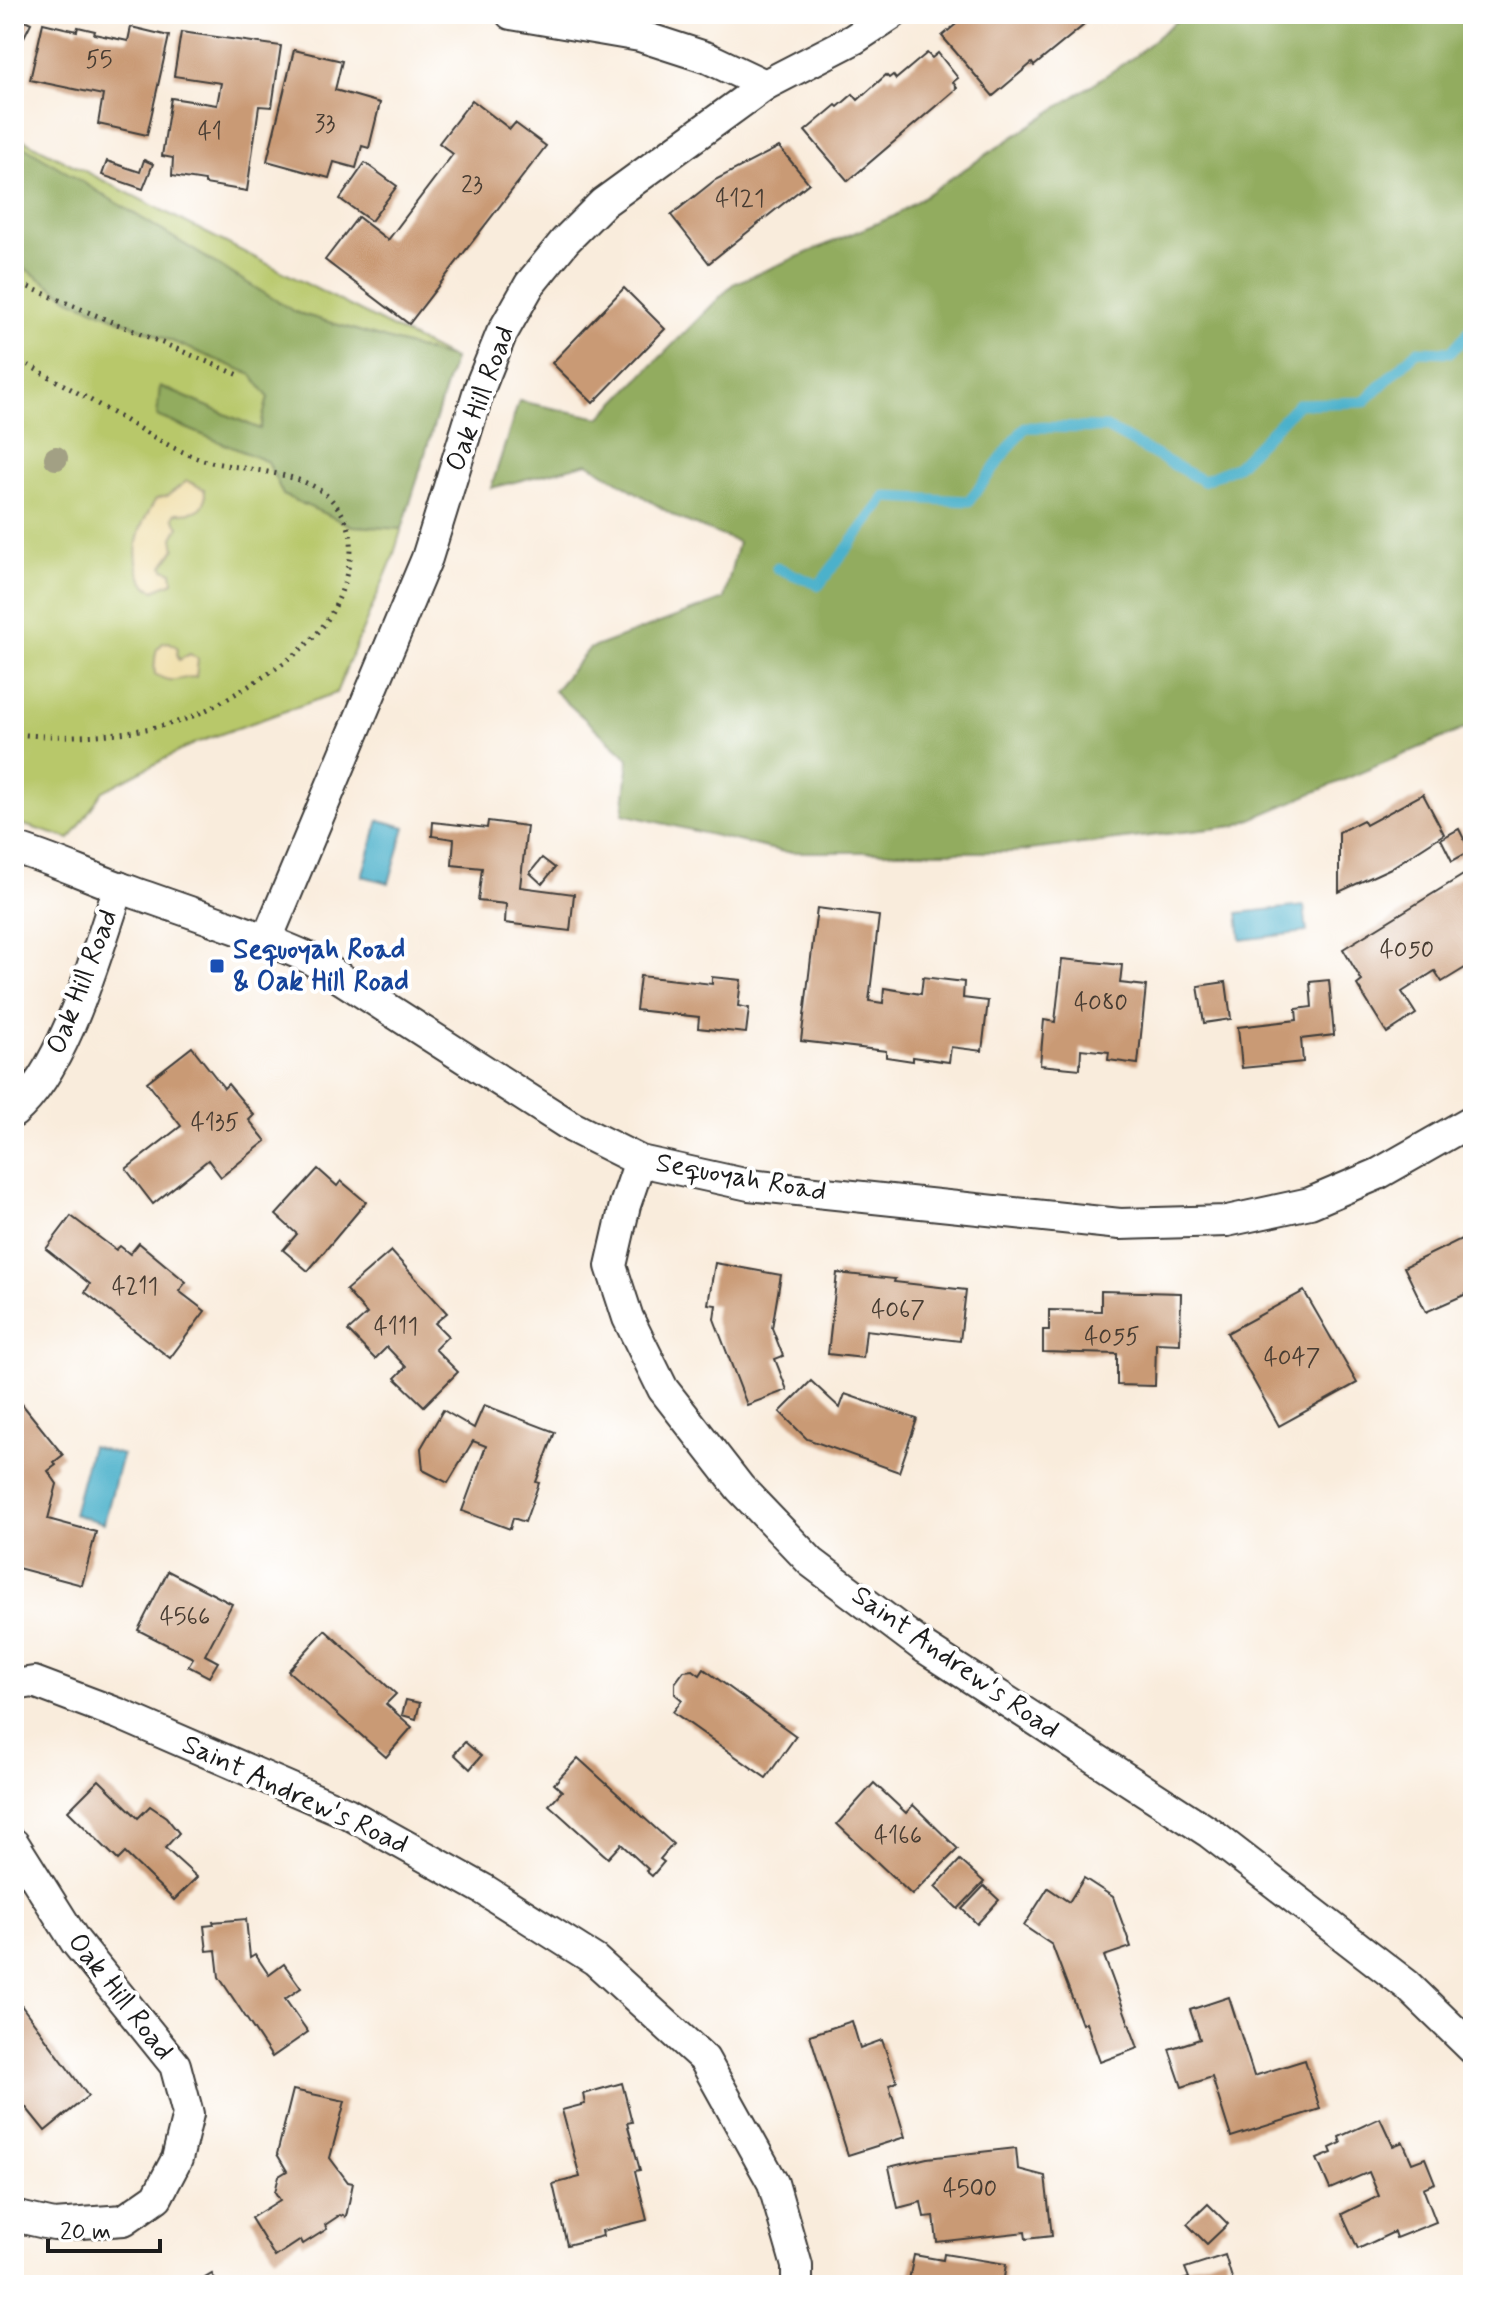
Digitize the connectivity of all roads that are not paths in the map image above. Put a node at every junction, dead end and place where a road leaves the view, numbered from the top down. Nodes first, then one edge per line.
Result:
1 (511, 14) edge
2 (892, 14) edge
3 (765, 85) junction
4 (14, 848) edge
5 (119, 887) junction
6 (267, 939) junction
7 (14, 1112) edge
8 (1473, 1120) edge
9 (640, 1161) junction
10 (14, 1685) edge
11 (14, 1844) edge
12 (1473, 2049) edge
13 (14, 2216) edge
14 (797, 2285) edge

1 - 3 street
2 - 3 street, Oak Hill Road
3 - 6 street, Oak Hill Road
4 - 5 street, Sequoyah Road
5 - 6 street, Sequoyah Road
5 - 7 street, Oak Hill Road
6 - 9 street, Sequoyah Road
8 - 9 street, Sequoyah Road
9 - 12 street, Saint Andrew's Road
10 - 14 street, Saint Andrew's Road
11 - 13 street, Oak Hill Road

